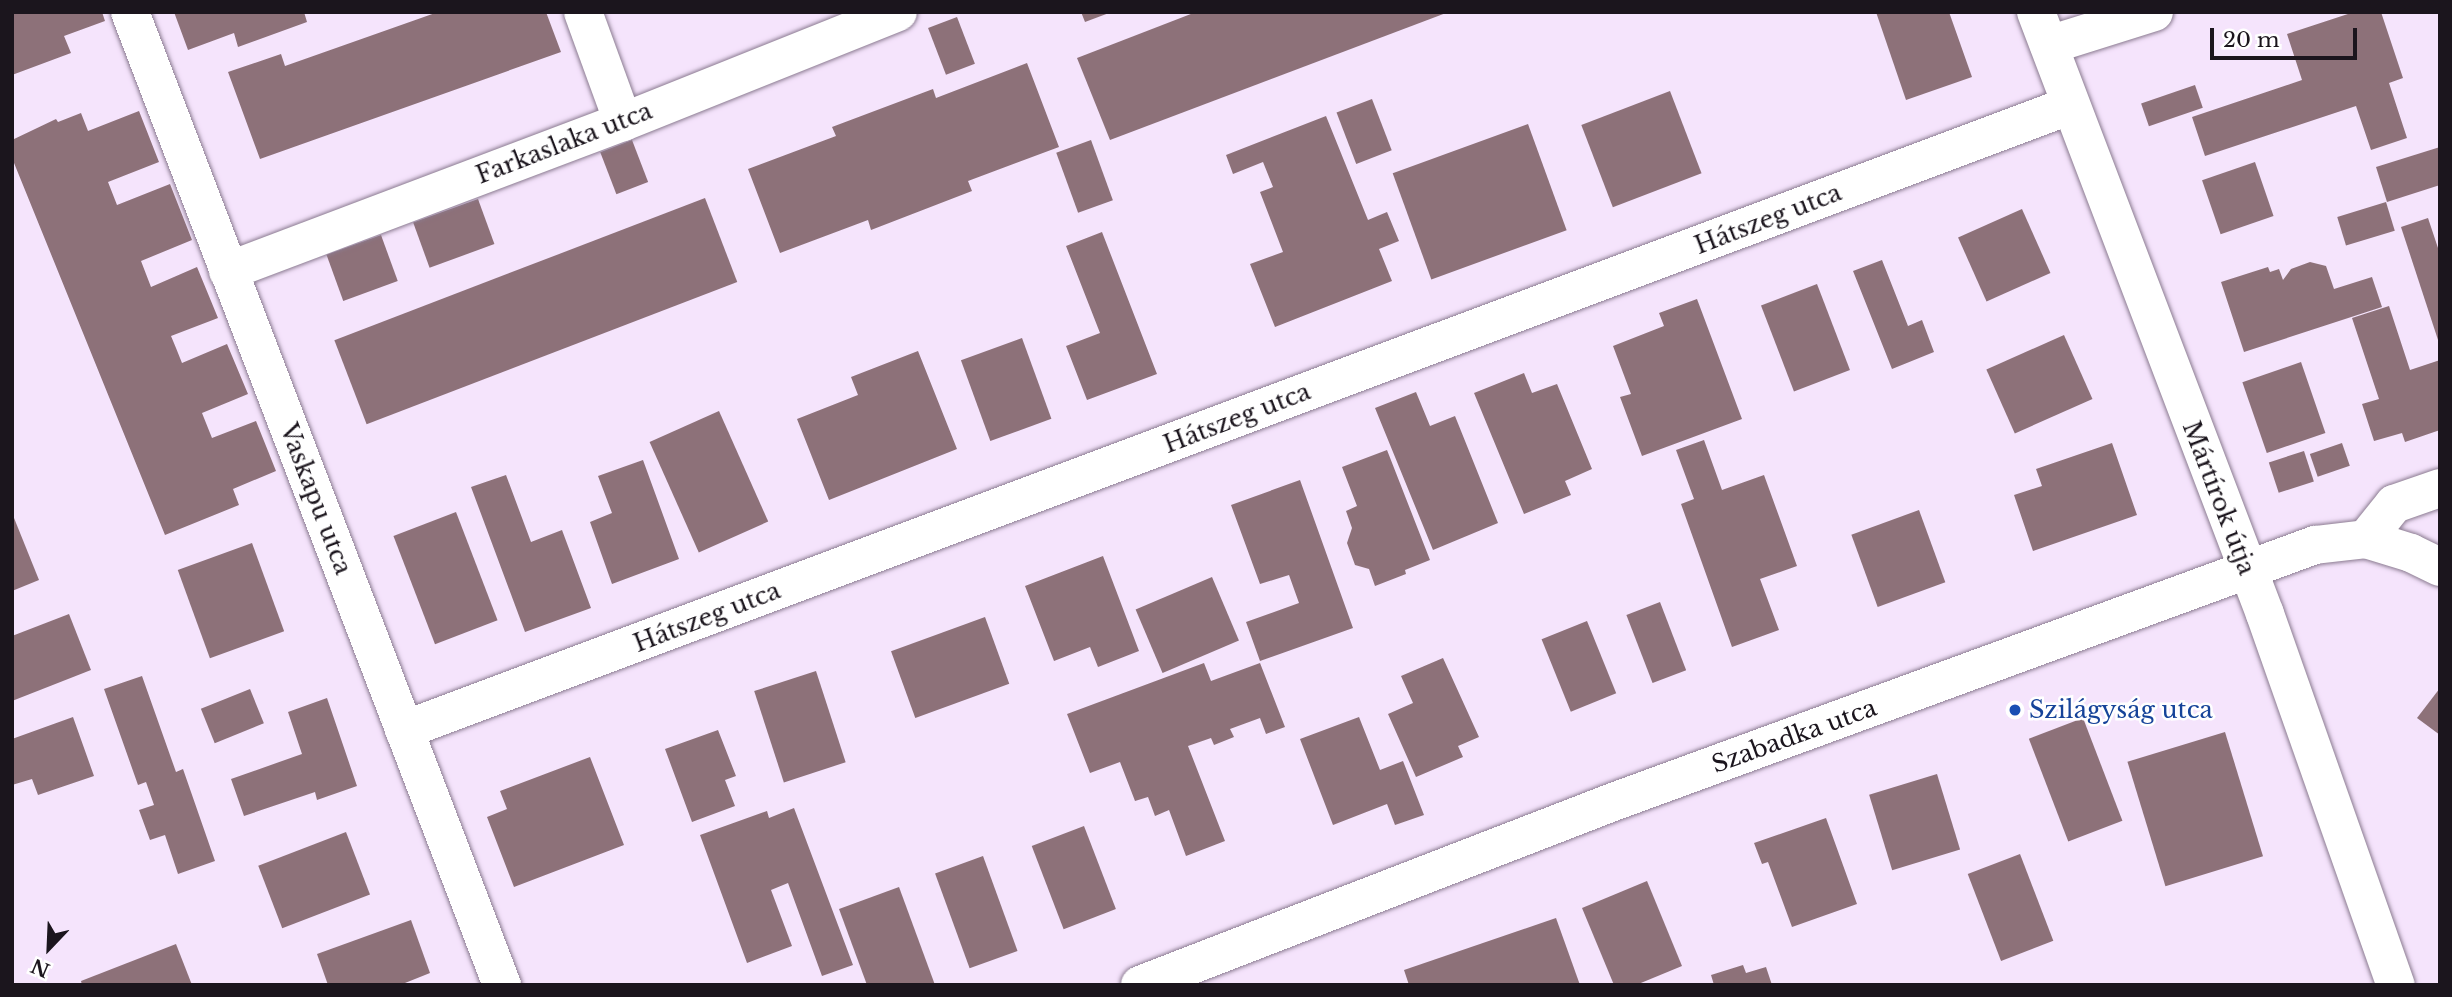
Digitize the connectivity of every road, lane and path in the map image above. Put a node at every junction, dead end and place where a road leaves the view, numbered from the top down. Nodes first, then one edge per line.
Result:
1 (130, 12) edge
2 (583, 12) edge
3 (898, 12) edge
4 (2154, 12) edge
5 (2043, 29) edge
6 (2071, 105) junction
7 (623, 122) junction
8 (228, 271) junction
9 (2440, 488) edge
10 (2366, 539) junction
11 (2440, 568) edge
12 (2246, 572) junction
13 (404, 730) junction
14 (502, 985) edge
15 (1140, 985) edge
16 (2396, 985) edge

1 - 8 street, Vaskapu utca
2 - 7 street
3 - 7 street, Farkaslaka utca
4 - 5 street
5 - 6 street, Mártírok útja
6 - 12 street, Mártírok útja
6 - 13 street, Hátszeg utca
7 - 8 street, Farkaslaka utca
8 - 13 street, Vaskapu utca
9 - 10 street
10 - 11 street
10 - 12 street, Szabadka utca
12 - 15 street, Szabadka utca
12 - 16 street, Mártírok útja
13 - 14 street, Vaskapu utca

